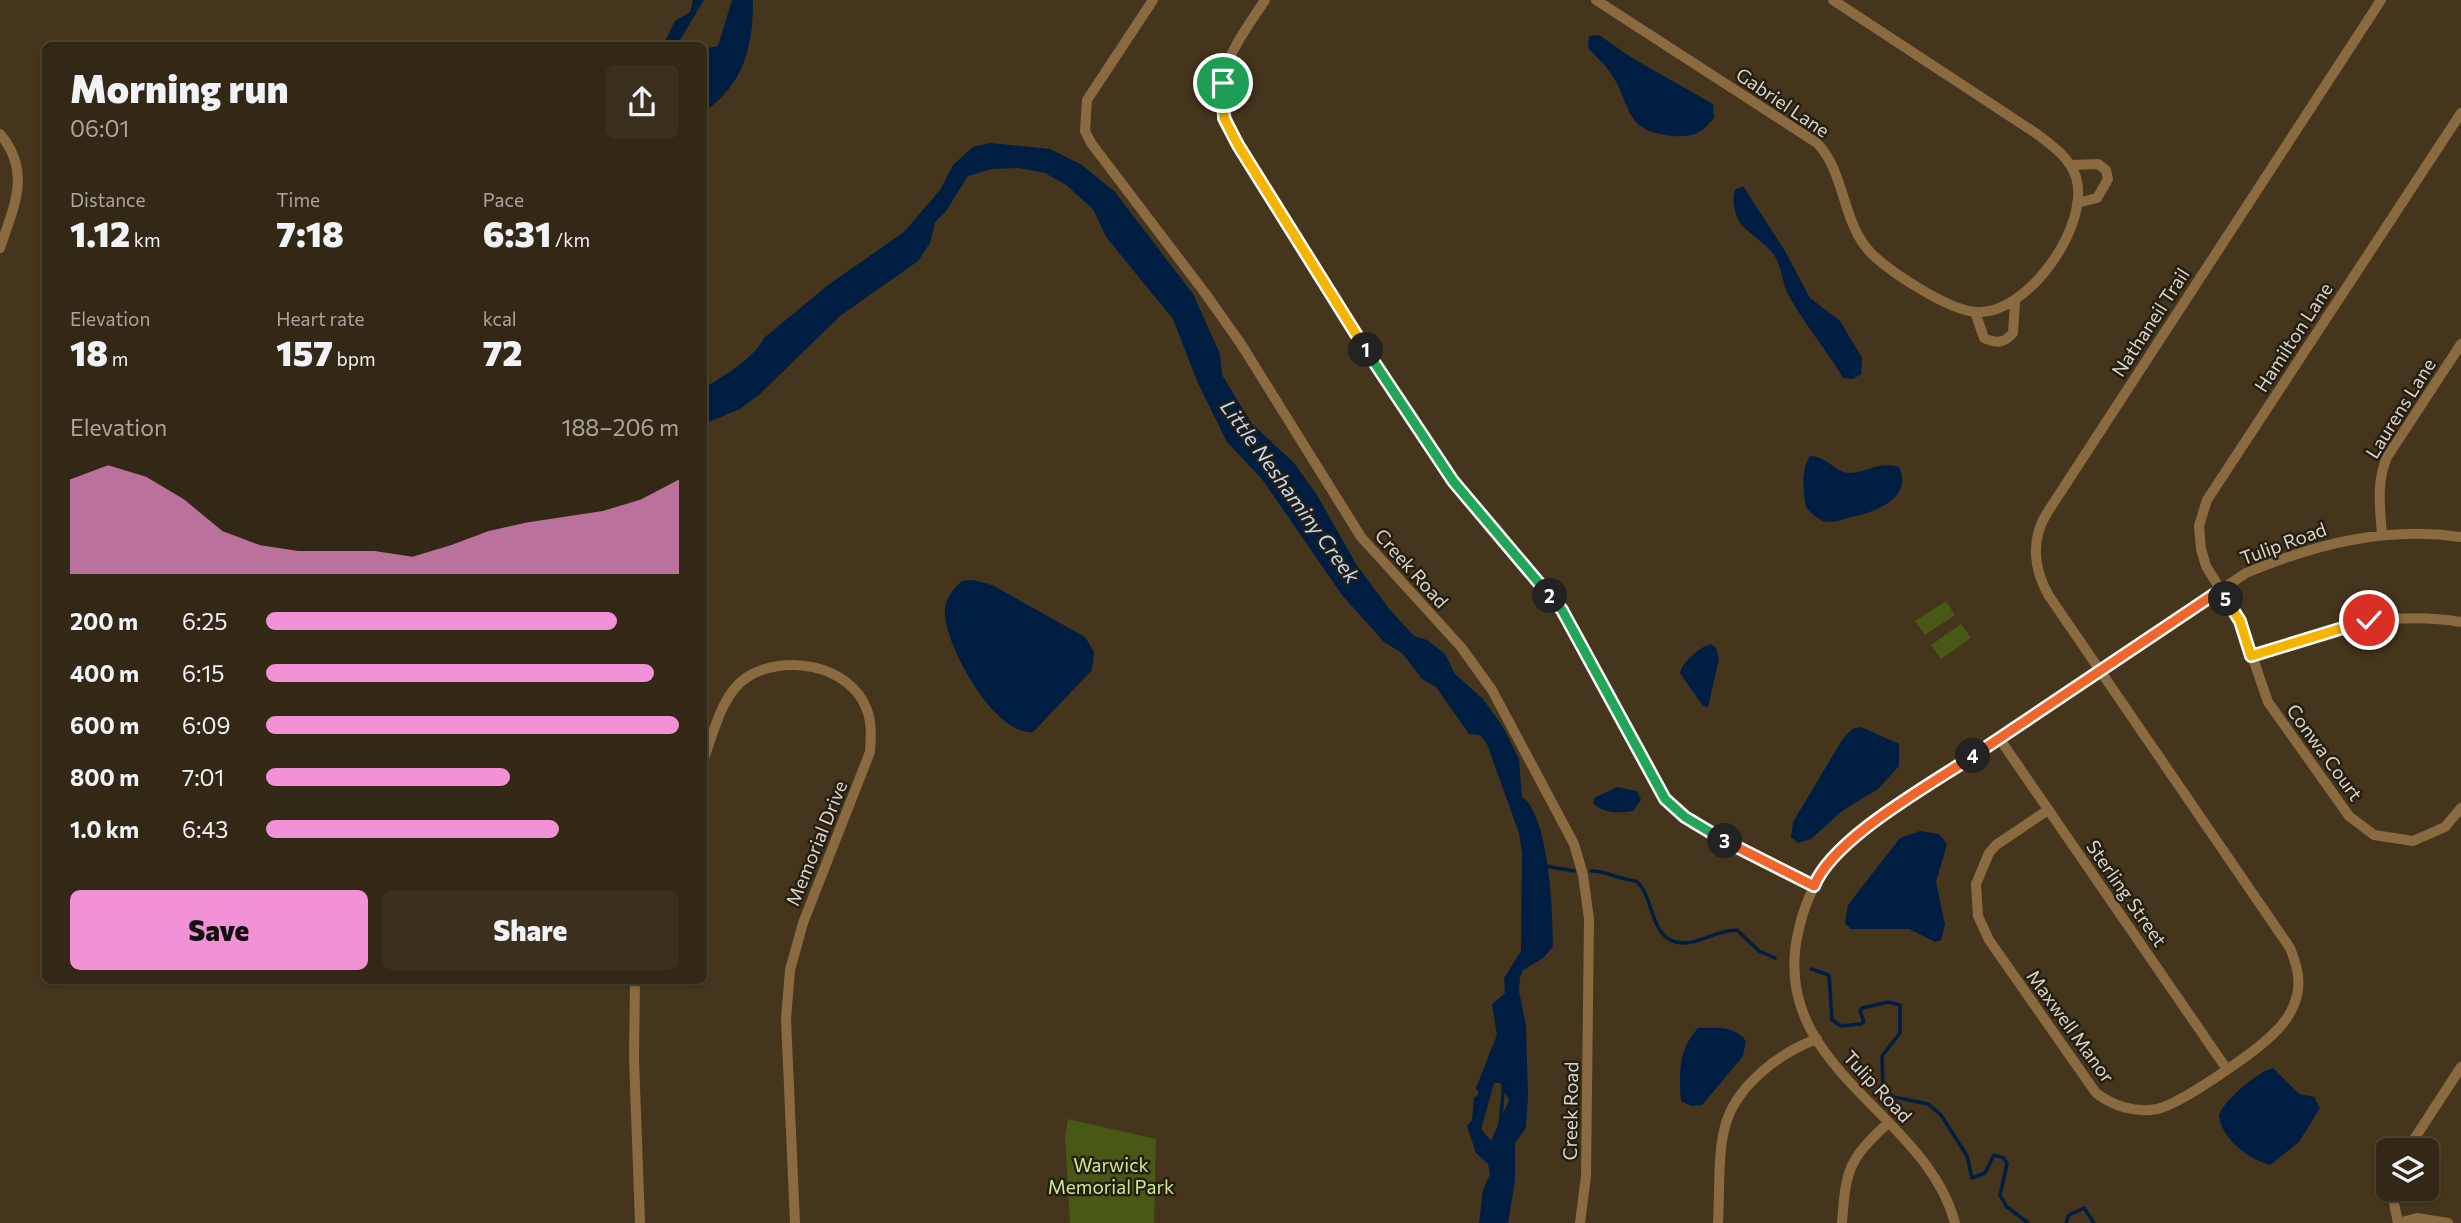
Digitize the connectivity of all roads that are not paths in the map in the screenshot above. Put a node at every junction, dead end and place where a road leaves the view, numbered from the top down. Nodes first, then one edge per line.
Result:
1 (1153, 0) edge
2 (1265, 0) edge
3 (1596, 0) edge
4 (1833, 0) edge
5 (2381, 0) edge
6 (2461, 113) edge
7 (0, 134) edge
8 (2070, 165) junction
9 (2077, 203) junction
10 (0, 248) edge
11 (2015, 303) junction
12 (1975, 312) junction
13 (2461, 344) edge
14 (2382, 535) junction
15 (2461, 537) edge
16 (2219, 591) junction
17 (2461, 622) edge
18 (2251, 656) junction
19 (2101, 670) junction
20 (1999, 738) junction
21 (707, 750) edge
22 (2461, 808) edge
23 (2048, 810) junction
24 (1814, 886) junction
25 (635, 984) edge
26 (1816, 1039) junction
27 (2461, 1067) edge
28 (2226, 1068) junction
29 (1888, 1123) junction
30 (2415, 1138) edge
31 (2394, 1201) edge
32 (640, 1223) edge
33 (795, 1223) edge
34 (1580, 1223) edge
35 (1718, 1223) edge
36 (1842, 1223) edge
37 (1955, 1223) edge
38 (2398, 1223) edge
39 (2448, 1223) edge

1 - 34 street, Creek Road
2 - 24 street
3 - 12 street, Gabriel Lane
4 - 8 street
5 - 19 street, Nathaneil Trail
6 - 16 street, Hamilton Lane
7 - 10 street
8 - 9 street
8 - 9 street
9 - 11 street
11 - 12 street
11 - 12 street
13 - 14 street, Laurens Lane
14 - 15 street, Tulip Road
14 - 16 street, Tulip Road
16 - 18 street, Conwa Court
16 - 19 street, Tulip Road
17 - 18 street
18 - 22 street, Conwa Court
19 - 20 street, Tulip Road
19 - 28 street, Maxwell Manor
20 - 23 street, Sterling Street
20 - 24 street, Tulip Road
21 - 33 street, Memorial Drive
23 - 28 street, Sterling Street
23 - 28 street, Maxwell Manor
24 - 26 street, Tulip Road
25 - 32 street
26 - 29 street, Tulip Road
26 - 35 street
27 - 30 street
29 - 36 street
29 - 37 street, Tulip Road
31 - 38 street
38 - 39 street

